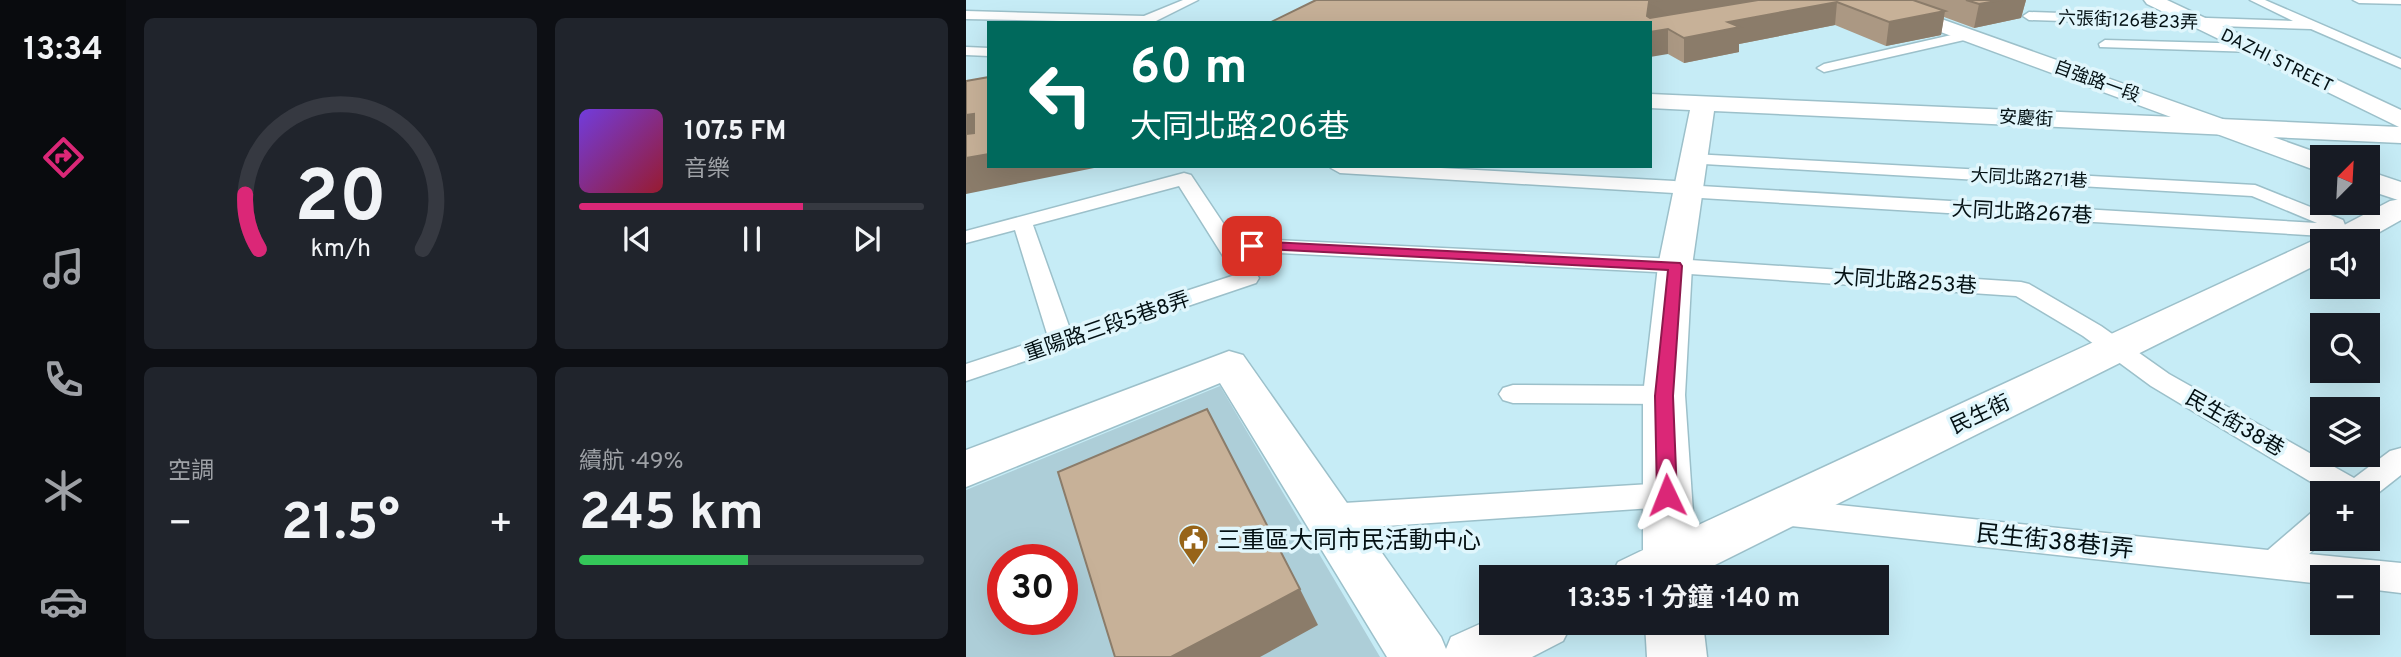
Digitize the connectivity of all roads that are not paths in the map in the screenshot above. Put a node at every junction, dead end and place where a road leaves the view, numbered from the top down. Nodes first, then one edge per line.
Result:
1 (1192, 0) edge
2 (1871, 0) edge
3 (2153, 0) edge
4 (2256, 0) edge
5 (2359, 0) edge
6 (2401, 1) edge
7 (966, 15) edge
8 (2029, 16) dead end
9 (1119, 21) edge
10 (1146, 21) edge
11 (2200, 23) junction
12 (2311, 25) junction
13 (1969, 35) junction
14 (2105, 44) dead end
15 (2254, 48) junction
16 (966, 51) edge
17 (987, 52) edge
18 (2401, 64) edge
19 (1824, 68) dead end
20 (1652, 101) edge
21 (1703, 103) junction
22 (2401, 120) edge
23 (2222, 127) junction
24 (2401, 135) edge
25 (2310, 159) edge
26 (1340, 169) dead end
27 (1691, 174) junction
28 (2380, 184) edge
29 (2401, 192) edge
30 (2401, 208) edge
31 (1022, 222) junction
32 (2318, 229) edge
33 (2361, 229) edge
34 (966, 237) edge
35 (2310, 238) edge
36 (1226, 244) junction
37 (2310, 255) edge
38 (1675, 266) junction
39 (1062, 341) junction
40 (2117, 350) junction
41 (966, 373) edge
42 (1513, 394) dead end
43 (1664, 396) junction
44 (2401, 458) edge
45 (966, 469) edge
46 (2334, 481) edge
47 (2371, 481) edge
48 (1667, 495) junction
49 (1772, 511) junction
50 (1328, 517) junction
51 (2310, 533) edge
52 (1659, 565) edge
53 (1673, 565) edge
54 (2274, 565) junction
55 (2401, 578) edge
56 (1518, 635) edge
57 (1675, 635) edge
58 (1420, 657) edge
59 (1472, 657) edge
60 (1677, 657) edge

1 - 10 lane
2 - 13 street, 自強路一段
3 - 11 street, DAZHI STREET
4 - 12 lane
5 - 6 lane
7 - 9 lane
8 - 11 lane, 六張街126巷23弄
11 - 12 lane, 六張街126巷23弄
11 - 15 street, DAZHI STREET
12 - 18 lane
13 - 19 lane
13 - 23 street, 自強路一段
14 - 15 lane
15 - 22 street, DAZHI STREET
16 - 17 lane
20 - 21 street, 安慶街
21 - 23 street, 安慶街
21 - 27 street
23 - 24 street, 安慶街
23 - 25 street, 自強路一段
26 - 27 lane
27 - 32 lane, 大同北路271巷
27 - 35 lane, 大同北路267巷
27 - 38 street
28 - 29 street
30 - 33 street, 民生街
31 - 34 lane
31 - 36 lane
31 - 39 lane
36 - 38 lane, 大同北路253巷
36 - 39 lane, 重陽路三段5巷8弄
37 - 40 street, 民生街
38 - 40 lane, 大同北路253巷
38 - 43 street
39 - 41 lane, 重陽路三段5巷8弄
40 - 46 lane, 民生街38巷
40 - 49 street, 民生街
42 - 43 lane
43 - 48 street
44 - 47 lane
45 - 50 street
48 - 50 lane
48 - 52 street
49 - 53 street, 民生街
49 - 54 lane, 民生街38巷1弄
50 - 58 street
51 - 54 lane
54 - 55 lane, 民生街38巷1弄
56 - 59 street
57 - 60 street

